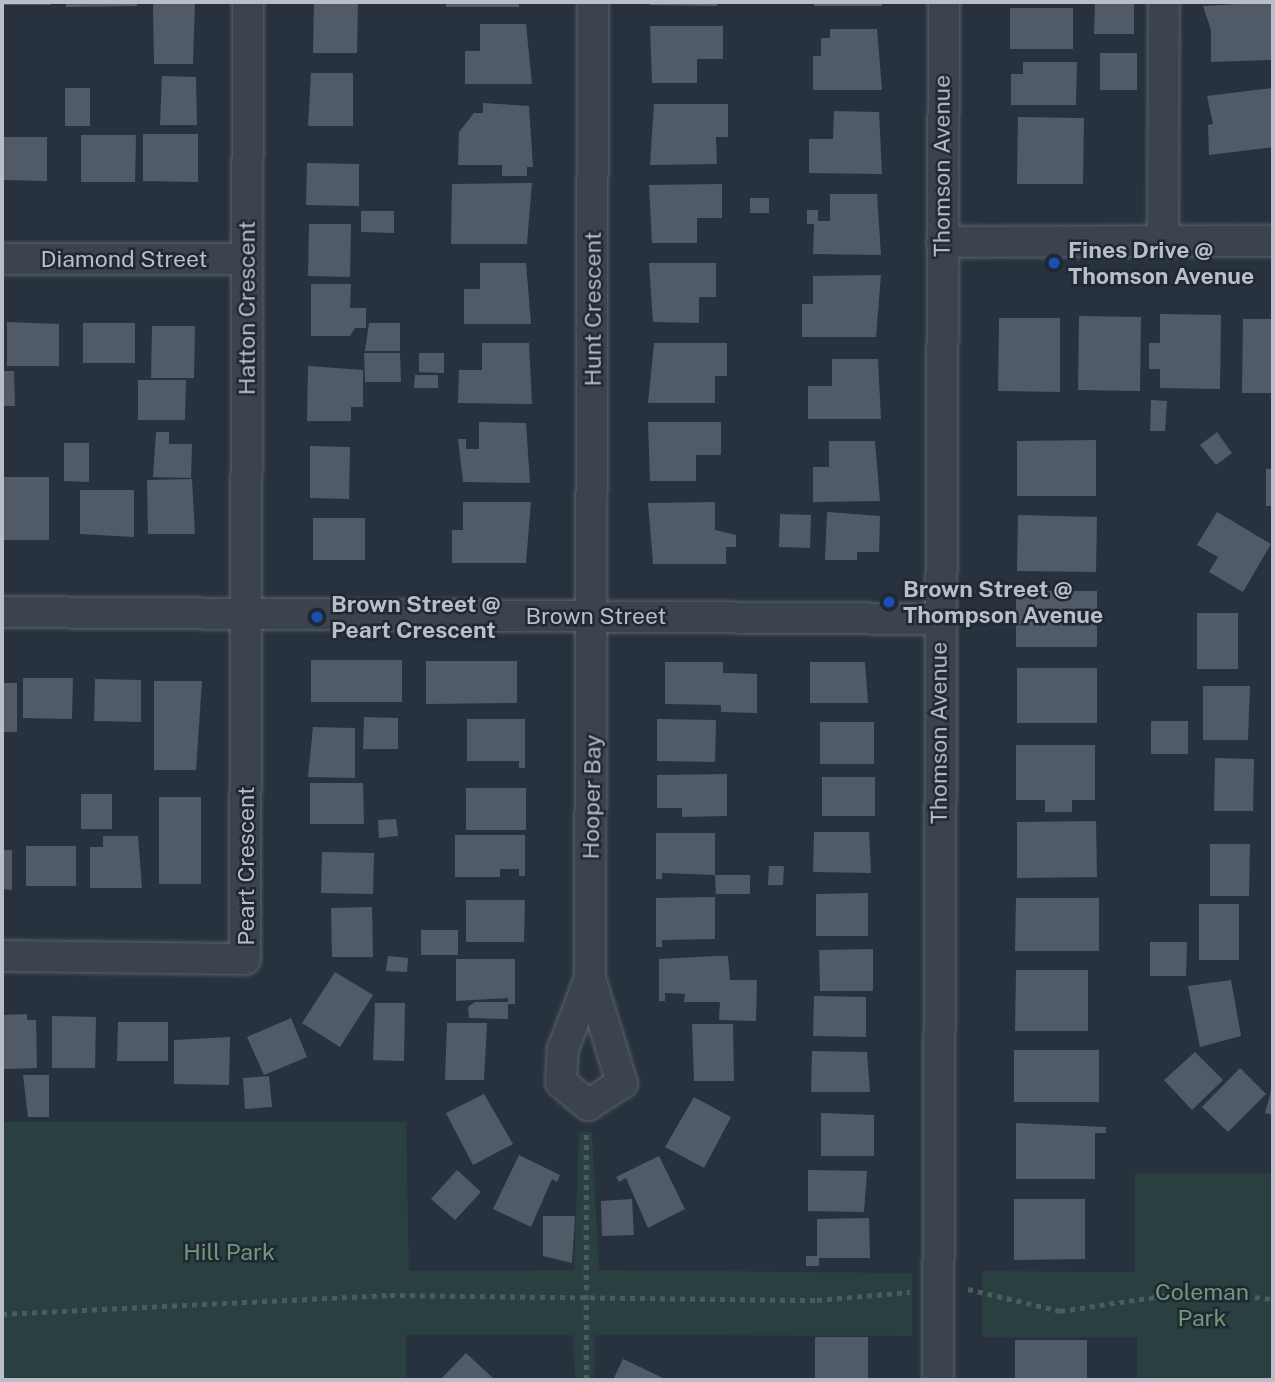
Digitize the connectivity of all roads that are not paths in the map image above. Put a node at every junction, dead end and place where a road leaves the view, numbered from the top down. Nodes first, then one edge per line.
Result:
1 (247, 2) edge
2 (593, 2) edge
3 (944, 2) edge
4 (1164, 2) edge
5 (1163, 241) junction
6 (1273, 241) edge
7 (942, 242) junction
8 (2, 259) edge
9 (247, 259) junction
10 (2, 612) edge
11 (248, 613) junction
12 (593, 616) junction
13 (939, 619) junction
14 (2, 956) edge
15 (590, 978) junction
16 (938, 1380) edge

1 - 9 street, Hatton Crescent
2 - 12 street, Hunt Crescent
3 - 7 street, Thomson Avenue
4 - 5 street
5 - 6 street
5 - 7 street
7 - 13 street, Thomson Avenue
8 - 9 street, Diamond Street
9 - 11 street, Hatton Crescent
10 - 11 street, Brown Street
11 - 12 street, Brown Street
11 - 14 street, Peart Crescent
12 - 13 street, Brown Street
12 - 15 street, Hooper Bay
13 - 16 street, Thomson Avenue
15 - 15 street, Hooper Bay

